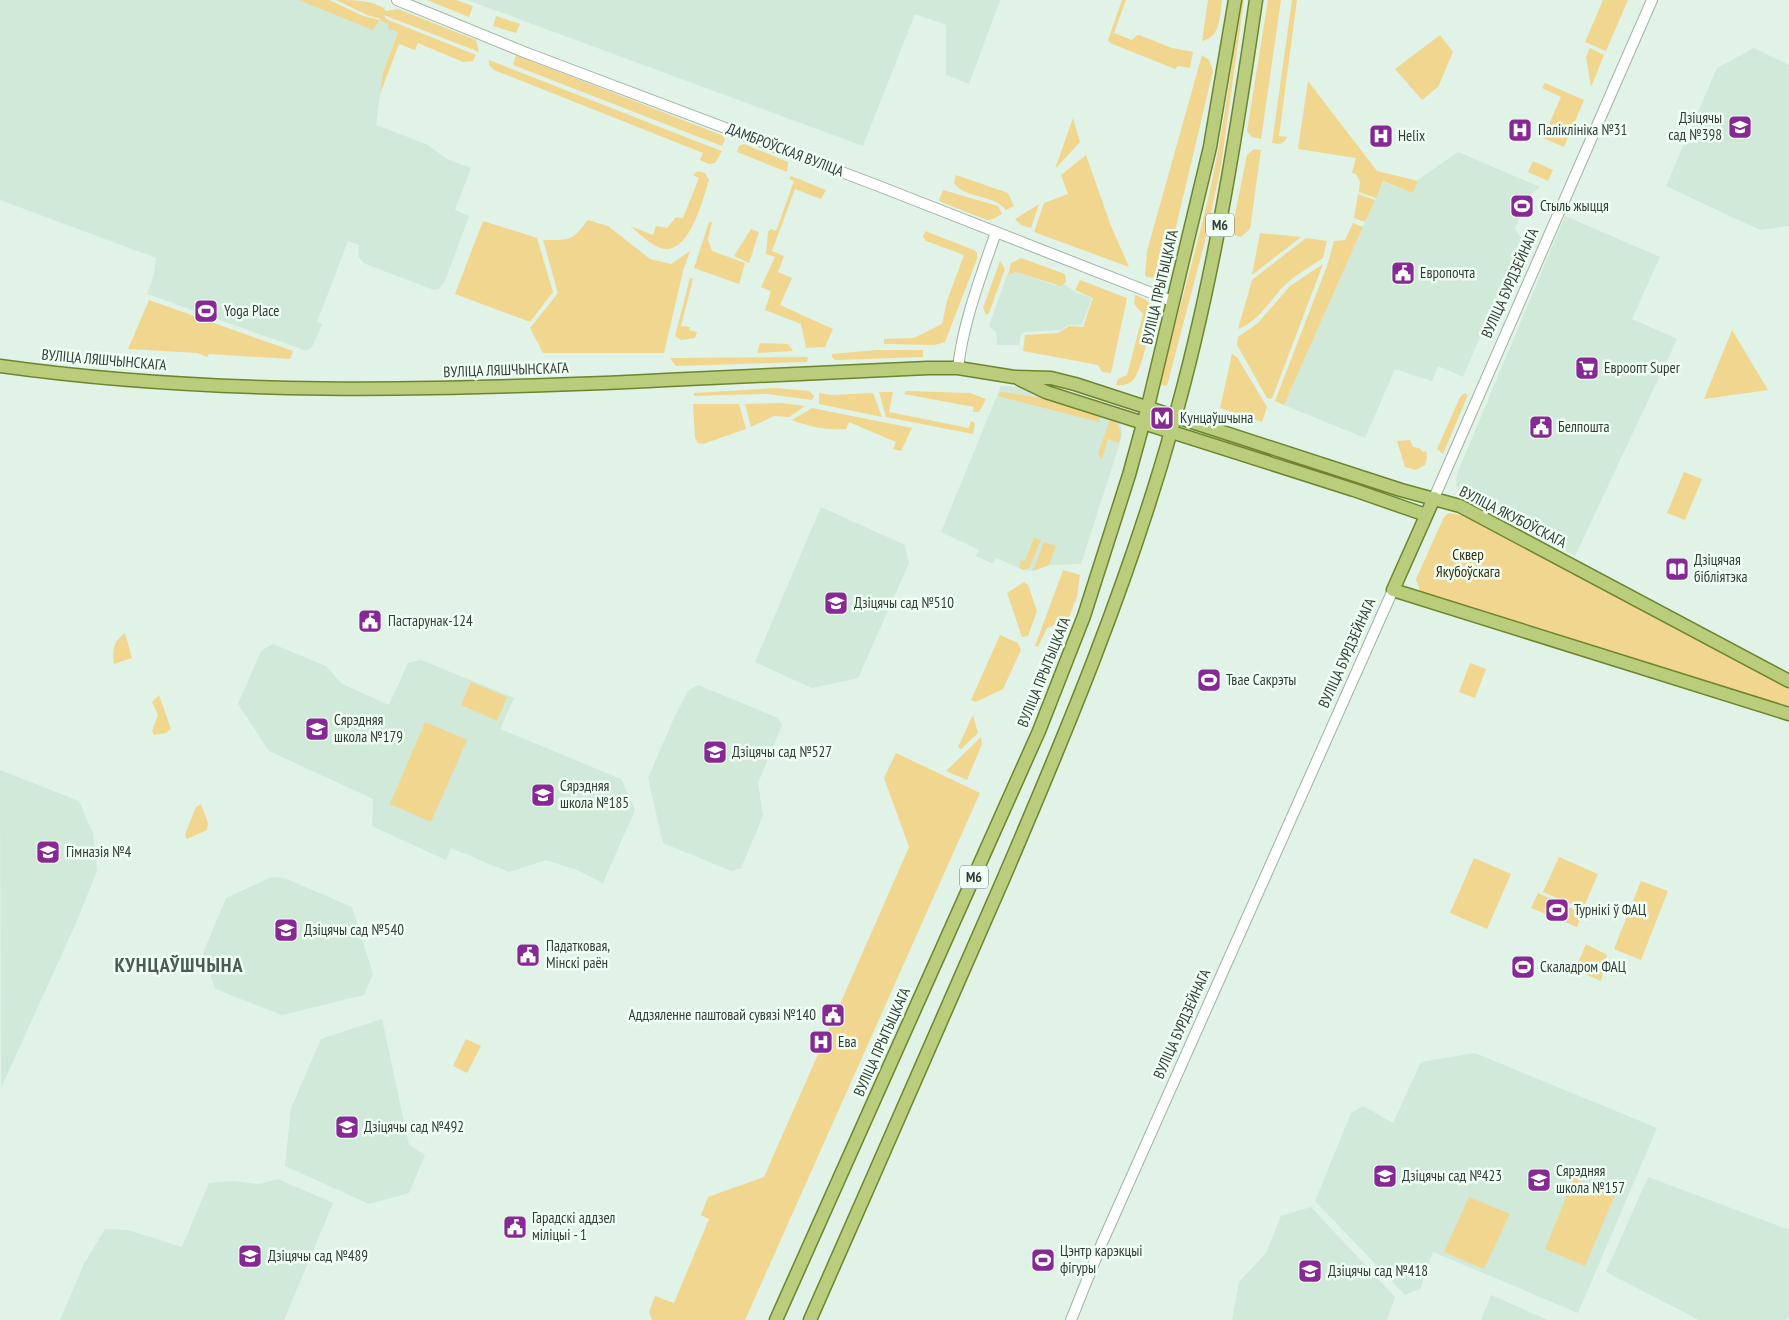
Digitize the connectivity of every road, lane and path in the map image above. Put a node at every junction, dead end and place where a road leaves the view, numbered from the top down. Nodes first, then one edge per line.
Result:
1 (397, 0) edge
2 (1235, 0) edge
3 (1256, 0) edge
4 (1652, 0) edge
5 (996, 232) junction
6 (1172, 301) junction
7 (0, 366) edge
8 (958, 368) junction
9 (1014, 377) junction
10 (1148, 406) junction
11 (1176, 415) junction
12 (1144, 422) junction
13 (1172, 431) junction
14 (1434, 498) junction
15 (1426, 515) junction
16 (1393, 590) junction
17 (1789, 681) edge
18 (1789, 714) edge
19 (776, 1320) edge
20 (810, 1320) edge
21 (1071, 1320) edge

1 - 5 street, ДАМБРОЎСКАЯ ВУЛІЦА
2 - 6 main road, ВУЛІЦА ПРЫТЫЦКАГА / М6
3 - 11 main road, М6
4 - 14 street, ВУЛІЦА БУРДЗЕЙНАГА
5 - 6 street, ДАМБРОЎСКАЯ ВУЛІЦА
5 - 8 street
6 - 10 main road, ВУЛІЦА ПРЫТЫЦКАГА / М6
7 - 8 main road, ВУЛІЦА ЛЯШЧЫНСКАГА
8 - 9 main road, ВУЛІЦА ЛЯШЧЫНСКАГА
9 - 10 main road, ВУЛІЦА ЛЯШЧЫНСКАГА
9 - 12 main road, ВУЛІЦА ЛЯШЧЫНСКАГА
10 - 11 main road, ВУЛІЦА ЛЯШЧЫНСКАГА
10 - 12 main road, ВУЛІЦА ПРЫТЫЦКАГА / М6
11 - 13 main road, М6
11 - 14 main road, ВУЛІЦА ЯКУБОЎСКАГА
12 - 13 main road, ВУЛІЦА ЛЯШЧЫНСКАГА
12 - 19 main road, ВУЛІЦА ПРЫТЫЦКАГА / М6
13 - 15 main road
13 - 20 main road, М6
14 - 15 main road, ВУЛІЦА БУРДЗЕЙНАГА
14 - 17 main road, ВУЛІЦА ЯКУБОЎСКАГА
15 - 16 main road, ВУЛІЦА БУРДЗЕЙНАГА
16 - 18 main road
16 - 21 street, ВУЛІЦА БУРДЗЕЙНАГА

